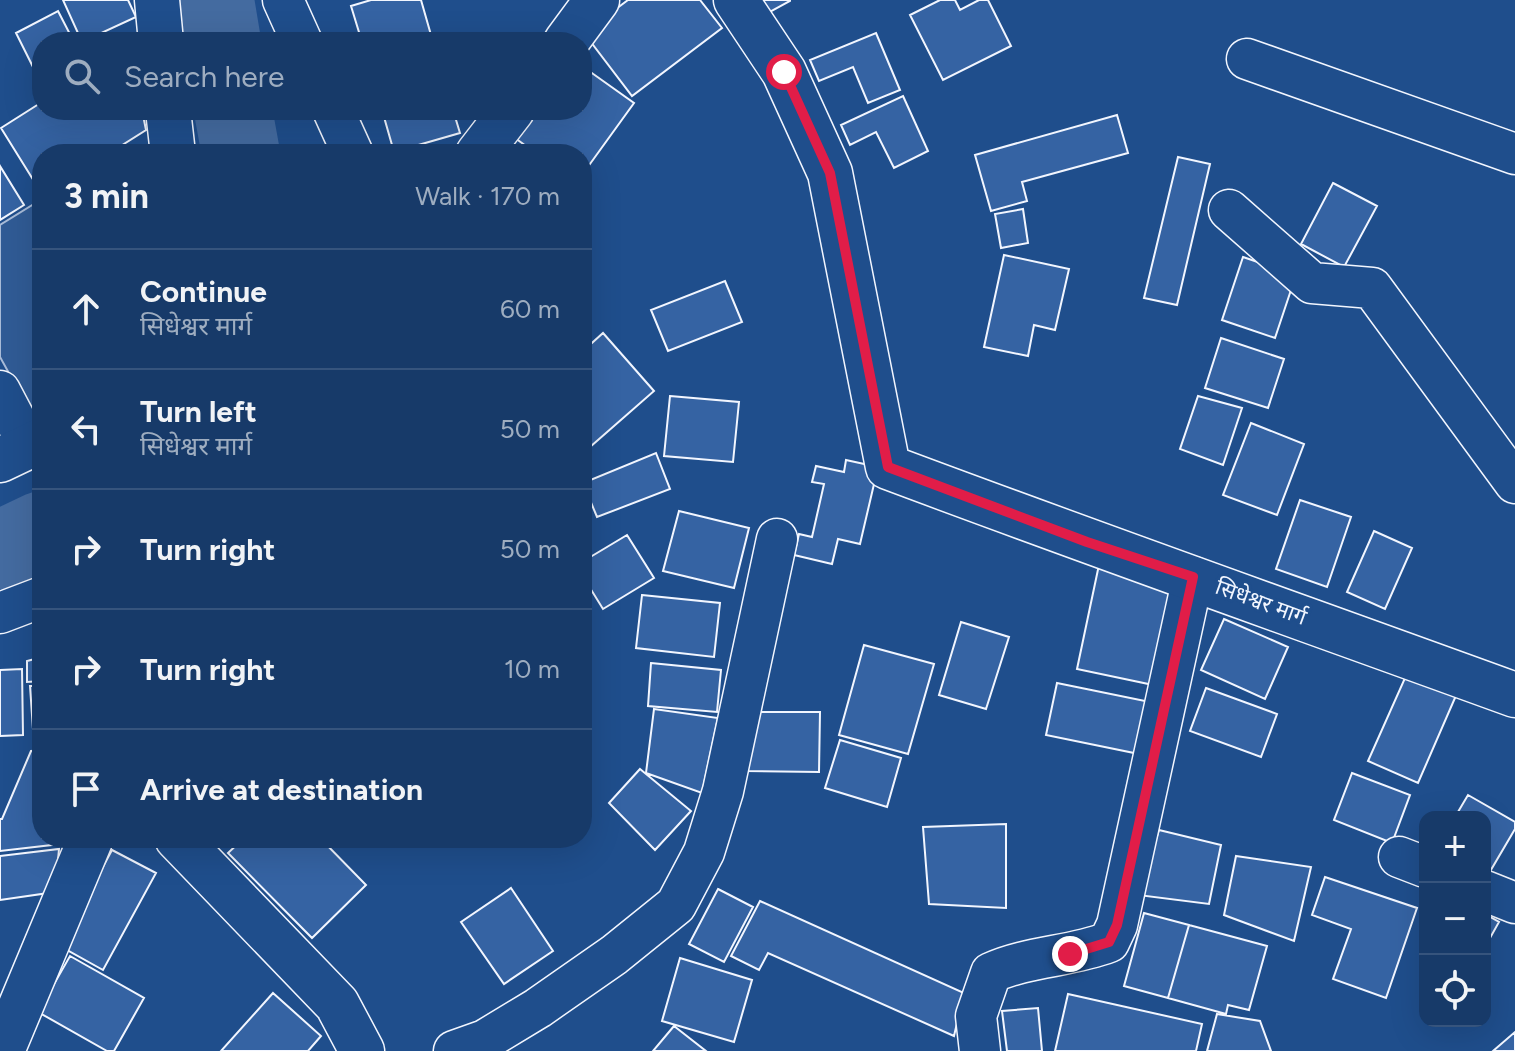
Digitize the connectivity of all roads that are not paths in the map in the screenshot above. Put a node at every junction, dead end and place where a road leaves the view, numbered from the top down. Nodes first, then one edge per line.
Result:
1 (157, 0) edge
2 (283, 0) edge
3 (597, 0) edge
4 (736, 0) edge
5 (160, 32) edge
6 (297, 32) edge
7 (573, 32) edge
8 (1247, 59) dead end
9 (169, 120) edge
10 (338, 120) edge
11 (504, 120) edge
12 (172, 144) edge
13 (348, 144) edge
14 (486, 144) edge
15 (1515, 154) edge
16 (1229, 210) dead end
17 (0, 391) edge
18 (24, 449) edge
19 (1515, 483) edge
20 (777, 539) dead end
21 (1193, 577) junction
22 (32, 601) edge
23 (0, 613) edge
24 (1515, 695) edge
25 (87, 848) edge
26 (187, 848) edge
27 (1491, 893) edge
28 (1515, 903) edge
29 (484, 1047) edge
30 (2, 1051) edge
31 (362, 1051) edge
32 (980, 1051) edge

1 - 5 street
2 - 6 street
3 - 7 street
4 - 21 street, सिधेश्वर मार्ग
8 - 15 street
9 - 12 street
10 - 13 street
11 - 14 street
16 - 19 street
17 - 18 street
20 - 29 street
21 - 24 street, सिधेश्वर मार्ग
21 - 32 street
22 - 23 street
25 - 30 street
26 - 31 street
27 - 28 street

